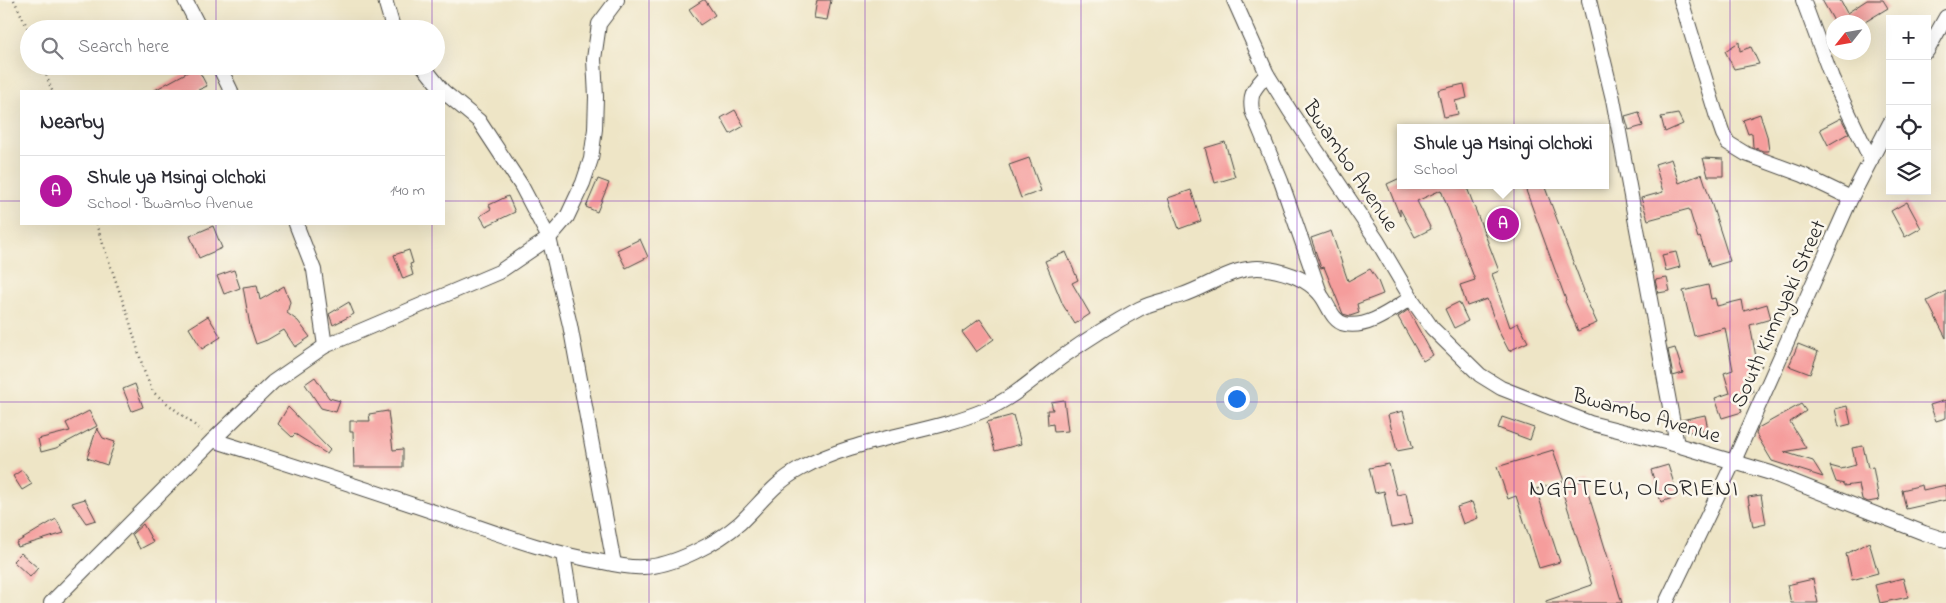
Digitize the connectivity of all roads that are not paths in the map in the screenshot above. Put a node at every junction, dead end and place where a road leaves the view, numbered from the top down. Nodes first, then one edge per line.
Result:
1 (185, 0) edge
2 (385, 0) edge
3 (617, 0) edge
4 (1234, 0) edge
5 (1589, 0) edge
6 (1681, 0) edge
7 (1803, 0) edge
8 (1946, 17) edge
9 (195, 20) edge
10 (391, 20) edge
11 (1931, 44) edge
12 (1267, 74) junction
13 (223, 75) edge
14 (430, 75) edge
15 (231, 90) edge
16 (441, 90) edge
17 (445, 94) edge
18 (1886, 130) edge
19 (1871, 160) junction
20 (1851, 198) junction
21 (296, 225) edge
22 (549, 238) junction
23 (1320, 293) junction
24 (1411, 298) junction
25 (326, 346) junction
26 (213, 440) junction
27 (1677, 445) junction
28 (1734, 461) junction
29 (1946, 540) edge
30 (563, 554) junction
31 (614, 564) junction
32 (51, 603) edge
33 (570, 603) edge
34 (1666, 603) edge

1 - 9 street
2 - 10 street
3 - 22 street
4 - 12 street, Bwambo Avenue
5 - 27 street
6 - 20 street
7 - 19 street
8 - 11 street
12 - 23 street
12 - 24 street, Bwambo Avenue
13 - 15 street
14 - 16 street
17 - 22 street
18 - 19 street, South Kimnyaki Street
19 - 20 street, South Kimnyaki Street
20 - 28 street, South Kimnyaki Street
21 - 25 street
22 - 25 street
22 - 31 street
23 - 24 street
23 - 31 street
24 - 27 street, Bwambo Avenue
25 - 26 street
26 - 30 street
26 - 32 street
27 - 28 street, Bwambo Avenue
28 - 29 street, Bwambo Avenue
28 - 34 street, South Kimnyaki Street
30 - 31 street
30 - 33 street

